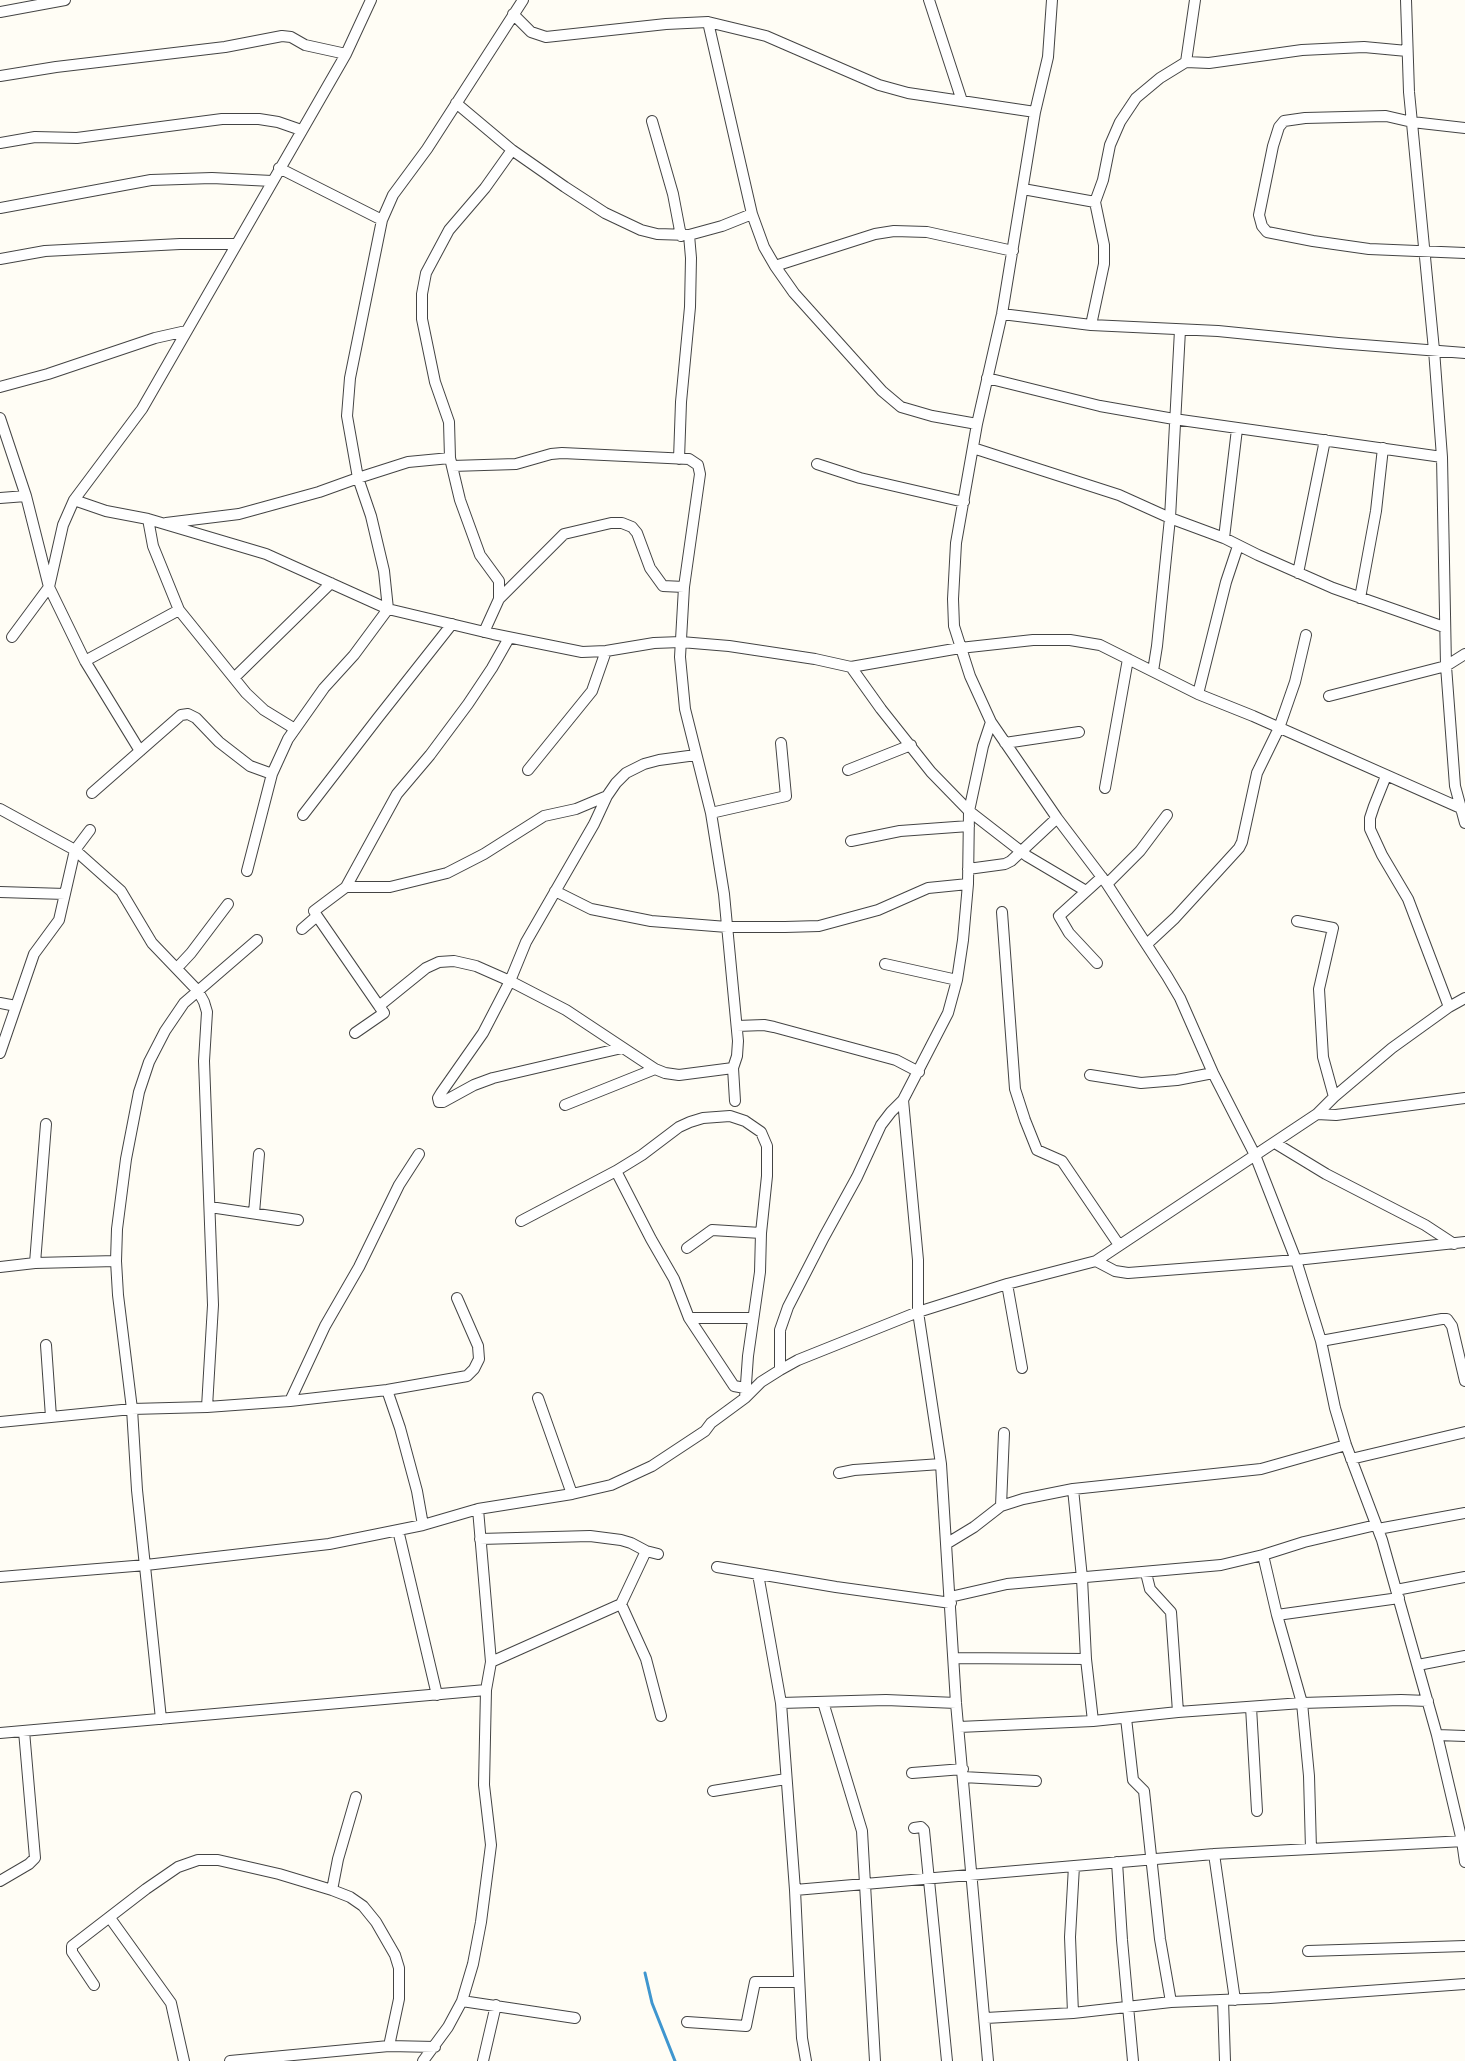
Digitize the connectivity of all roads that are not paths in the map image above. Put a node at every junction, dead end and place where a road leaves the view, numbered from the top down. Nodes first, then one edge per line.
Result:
1 (65, 0) edge
2 (371, 0) edge
3 (523, 0) edge
4 (928, 0) edge
5 (1052, 0) edge
6 (1195, 0) edge
7 (1406, 0) edge
8 (0, 12) edge
9 (513, 14) junction
10 (708, 22) junction
11 (1407, 51) junction
12 (346, 54) junction
13 (1186, 62) junction
14 (0, 76) edge
15 (962, 101) junction
16 (456, 103) junction
17 (1035, 112) junction
18 (652, 122) dead end
19 (1412, 122) junction
20 (1465, 128) edge
21 (301, 130) junction
22 (0, 143) edge
23 (512, 150) junction
24 (279, 168) junction
25 (272, 181) junction
26 (1023, 189) junction
27 (1095, 202) junction
28 (0, 208) edge
29 (752, 214) junction
30 (382, 220) junction
31 (685, 236) junction
32 (236, 244) junction
33 (1013, 250) junction
34 (1424, 251) junction
35 (1465, 254) edge
36 (0, 259) edge
37 (775, 266) junction
38 (1002, 314) junction
39 (1091, 325) junction
40 (1180, 330) junction
41 (186, 331) junction
42 (1434, 350) junction
43 (1465, 353) edge
44 (988, 378) junction
45 (0, 387) edge
46 (0, 418) edge
47 (1174, 420) junction
48 (977, 424) junction
49 (1237, 429) junction
50 (1325, 440) junction
51 (973, 448) junction
52 (1383, 448) junction
53 (1442, 457) junction
54 (679, 459) junction
55 (451, 462) junction
56 (817, 464) dead end
57 (358, 478) junction
58 (26, 496) junction
59 (0, 498) edge
60 (74, 500) junction
61 (964, 502) junction
62 (1170, 518) junction
63 (148, 519) junction
64 (162, 524) junction
65 (1224, 538) junction
66 (1238, 546) junction
67 (1298, 573) junction
68 (331, 583) junction
69 (684, 587) junction
70 (49, 588) junction
71 (1360, 598) junction
72 (499, 599) junction
73 (388, 609) junction
74 (179, 610) junction
75 (452, 624) junction
76 (1444, 626) junction
77 (484, 632) junction
78 (1306, 635) dead end
79 (12, 636) dead end
80 (508, 638) junction
81 (681, 642) junction
82 (960, 648) junction
83 (606, 651) junction
84 (1465, 654) edge
85 (1128, 659) junction
86 (85, 661) junction
87 (1446, 666) junction
88 (851, 667) junction
89 (1153, 671) junction
90 (234, 678) junction
91 (1198, 694) junction
92 (1329, 696) dead end
93 (991, 722) junction
94 (1279, 728) junction
95 (295, 729) junction
96 (1079, 732) dead end
97 (781, 743) dead end
98 (1005, 743) junction
99 (911, 745) junction
100 (140, 750) junction
101 (696, 754) junction
102 (528, 770) dead end
103 (848, 770) dead end
104 (272, 774) junction
105 (1386, 776) junction
106 (1104, 788) dead end
107 (92, 793) dead end
108 (607, 796) junction
109 (0, 810) edge
110 (1463, 810) edge
111 (969, 811) junction
112 (711, 813) junction
113 (303, 815) dead end
114 (1167, 815) dead end
115 (1058, 818) junction
116 (1465, 823) edge
117 (969, 826) junction
118 (90, 830) dead end
119 (852, 841) dead end
120 (75, 850) junction
121 (1022, 852) junction
122 (968, 869) junction
123 (247, 871) dead end
124 (1104, 880) junction
125 (968, 884) junction
126 (346, 887) junction
127 (555, 891) junction
128 (1086, 891) junction
129 (0, 892) edge
130 (65, 894) junction
131 (228, 904) dead end
132 (1002, 912) dead end
133 (317, 916) junction
134 (1297, 921) dead end
135 (727, 927) junction
136 (302, 929) dead end
137 (257, 940) dead end
138 (1147, 944) junction
139 (1097, 963) dead end
140 (885, 964) dead end
141 (177, 968) junction
142 (957, 980) junction
143 (510, 982) junction
144 (198, 991) junction
145 (1465, 998) edge
146 (0, 1003) edge
147 (16, 1006) junction
148 (379, 1006) junction
149 (1449, 1007) junction
150 (737, 1026) junction
151 (4, 1029) edge
152 (355, 1033) dead end
153 (622, 1048) junction
154 (0, 1053) edge
155 (733, 1068) junction
156 (655, 1070) junction
157 (919, 1072) junction
158 (1213, 1073) junction
159 (1090, 1075) dead end
160 (1334, 1097) junction
161 (1465, 1098) edge
162 (903, 1100) junction
163 (735, 1101) dead end
164 (565, 1105) dead end
165 (1317, 1114) junction
166 (46, 1124) dead end
167 (1275, 1143) junction
168 (259, 1154) dead end
169 (419, 1154) dead end
170 (1255, 1155) junction
171 (616, 1171) junction
172 (210, 1207) junction
173 (254, 1213) junction
174 (298, 1220) dead end
175 (521, 1221) dead end
176 (760, 1233) junction
177 (1465, 1242) edge
178 (1454, 1244) junction
179 (1119, 1245) junction
180 (687, 1248) dead end
181 (1296, 1260) junction
182 (116, 1261) junction
183 (1096, 1261) junction
184 (35, 1263) junction
185 (0, 1267) edge
186 (1007, 1284) junction
187 (457, 1298) dead end
188 (918, 1312) junction
189 (689, 1318) junction
190 (753, 1318) junction
191 (1321, 1341) junction
192 (46, 1345) dead end
193 (1022, 1368) dead end
194 (780, 1370) junction
195 (1465, 1381) edge
196 (388, 1390) junction
197 (745, 1393) junction
198 (538, 1398) dead end
199 (290, 1401) junction
200 (207, 1407) junction
201 (132, 1409) junction
202 (51, 1418) junction
203 (0, 1422) edge
204 (1465, 1432) edge
205 (1004, 1433) dead end
206 (1346, 1445) junction
207 (1351, 1459) junction
208 (941, 1464) junction
209 (840, 1473) dead end
210 (1074, 1489) junction
211 (572, 1494) junction
212 (1001, 1506) junction
213 (478, 1510) junction
214 (1465, 1513) edge
215 (423, 1525) junction
216 (1377, 1527) junction
217 (398, 1530) junction
218 (480, 1539) junction
219 (946, 1544) junction
220 (646, 1551) junction
221 (658, 1554) dead end
222 (1263, 1555) junction
223 (146, 1565) junction
224 (717, 1567) dead end
225 (1146, 1573) junction
226 (758, 1574) junction
227 (0, 1577) edge
228 (1082, 1578) junction
229 (1465, 1578) edge
230 (1398, 1594) junction
231 (950, 1600) junction
232 (620, 1604) junction
233 (1277, 1615) junction
234 (1465, 1656) edge
235 (954, 1658) junction
236 (1086, 1659) junction
237 (491, 1662) junction
238 (1418, 1665) junction
239 (486, 1690) junction
240 (437, 1695) junction
241 (823, 1702) junction
242 (1428, 1702) junction
243 (781, 1703) junction
244 (956, 1703) junction
245 (1302, 1703) junction
246 (1252, 1707) junction
247 (1178, 1712) junction
248 (661, 1716) dead end
249 (1126, 1718) junction
250 (161, 1719) junction
251 (1093, 1722) junction
252 (959, 1727) junction
253 (24, 1731) junction
254 (0, 1733) edge
255 (1437, 1735) junction
256 (1465, 1736) edge
257 (963, 1773) junction
258 (912, 1774) dead end
259 (786, 1778) junction
260 (1036, 1781) dead end
261 (713, 1791) dead end
262 (356, 1797) dead end
263 (1257, 1811) dead end
264 (914, 1828) dead end
265 (1464, 1841) edge
266 (1311, 1848) junction
267 (1214, 1854) junction
268 (1152, 1860) junction
269 (1117, 1862) junction
270 (1465, 1862) edge
271 (1074, 1866) junction
272 (972, 1874) junction
273 (930, 1878) junction
274 (0, 1881) edge
275 (864, 1884) junction
276 (332, 1890) junction
277 (795, 1890) junction
278 (110, 1918) junction
279 (1465, 1946) edge
280 (1308, 1951) dead end
281 (798, 1982) junction
282 (1465, 1984) edge
283 (94, 1985) dead end
284 (1223, 2000) junction
285 (1235, 2000) junction
286 (462, 2001) junction
287 (1171, 2002) junction
288 (496, 2005) junction
289 (1128, 2006) junction
290 (1073, 2012) junction
291 (575, 2018) dead end
292 (986, 2018) junction
293 (687, 2022) dead end
294 (389, 2046) junction
295 (435, 2047) junction
296 (184, 2061) edge
297 (230, 2061) edge
298 (423, 2061) edge
299 (483, 2061) edge
300 (806, 2061) edge
301 (875, 2061) edge
302 (947, 2061) edge
303 (988, 2061) edge
304 (1133, 2061) edge
305 (1225, 2061) edge

1 - 8 street
2 - 12 street
3 - 9 street
4 - 15 street
5 - 17 street
6 - 13 street
7 - 11 street
9 - 10 street
9 - 16 street
10 - 15 street
10 - 29 street
11 - 13 street
11 - 19 street
12 - 14 street
12 - 21 street
13 - 27 street
15 - 17 street
16 - 23 street
16 - 30 street
17 - 26 street
18 - 31 street
19 - 20 street
19 - 34 street
19 - 34 street
21 - 22 street
21 - 24 street
23 - 31 street
23 - 55 street
24 - 25 street
24 - 30 street
25 - 28 street
25 - 32 street
26 - 27 street
26 - 33 street
27 - 39 street
29 - 31 street
29 - 37 street
30 - 57 street
31 - 54 street
32 - 36 street
32 - 41 street
33 - 37 street
33 - 38 street
34 - 35 street
34 - 42 street
37 - 48 street
38 - 39 street
38 - 44 street
39 - 40 street
40 - 42 street
40 - 47 street
41 - 45 street
41 - 60 street
42 - 43 street
42 - 53 street
44 - 47 street
44 - 48 street
46 - 58 street
47 - 49 street
47 - 62 street
48 - 51 street
49 - 50 street
49 - 65 street
50 - 52 street
50 - 67 street
51 - 61 street
51 - 62 street
52 - 53 street
52 - 71 street
53 - 76 street
54 - 55 street
54 - 69 street
55 - 57 street
55 - 72 street
56 - 61 street
57 - 64 street
57 - 73 street
58 - 59 street
58 - 70 street
60 - 63 street
60 - 70 street
61 - 82 street
62 - 65 street
62 - 89 street
63 - 64 street
63 - 74 street
64 - 68 street
65 - 66 street
66 - 67 street
66 - 91 street
67 - 71 street
68 - 73 street
68 - 90 street
69 - 72 street
69 - 81 street
70 - 79 street
70 - 86 street
71 - 76 street
72 - 77 street
73 - 75 street
73 - 95 street
74 - 86 street
74 - 90 street
75 - 77 street
75 - 113 street
76 - 87 street
77 - 80 street
78 - 94 street
80 - 83 street
80 - 126 street
81 - 83 street
81 - 88 street
81 - 101 street
82 - 85 street
82 - 88 street
82 - 93 street
83 - 102 street
84 - 87 street
85 - 89 street
85 - 106 street
86 - 100 street
87 - 92 street
87 - 110 street
88 - 99 street
89 - 91 street
90 - 95 street
91 - 94 street
93 - 98 street
93 - 111 street
94 - 105 street
94 - 138 street
95 - 104 street
96 - 98 street
97 - 112 street
98 - 115 street
99 - 103 street
99 - 111 street
100 - 104 street
100 - 107 street
101 - 108 street
101 - 112 street
104 - 123 street
105 - 110 street
105 - 149 street
108 - 126 street
108 - 127 street
109 - 120 street
110 - 116 street
111 - 117 street
111 - 121 street
112 - 135 street
114 - 124 street
115 - 121 street
115 - 124 street
117 - 119 street
117 - 122 street
118 - 120 street
120 - 130 street
120 - 141 street
121 - 122 street
121 - 128 street
122 - 125 street
124 - 128 street
124 - 138 street
125 - 135 street
125 - 142 street
126 - 133 street
127 - 135 street
127 - 143 street
128 - 139 street
129 - 130 street
130 - 147 street
131 - 141 street
132 - 179 street
133 - 136 street
133 - 148 street
134 - 160 street
135 - 150 street
137 - 144 street
138 - 158 street
140 - 142 street
141 - 144 street
142 - 157 street
143 - 148 street
143 - 153 street
143 - 153 street
144 - 172 street
144 - 182 street
145 - 149 street
146 - 147 street
147 - 151 street
148 - 152 street
149 - 160 street
150 - 155 street
150 - 157 street
151 - 154 street
153 - 156 street
155 - 156 street
155 - 163 street
156 - 164 street
157 - 162 street
158 - 159 street
158 - 170 street
160 - 165 street
161 - 165 street
162 - 188 street
162 - 194 street
165 - 167 street
166 - 184 street
167 - 170 street
167 - 178 street
168 - 173 street
169 - 199 street
170 - 179 street
170 - 181 street
171 - 175 street
171 - 176 street
171 - 189 street
172 - 173 street
172 - 200 street
173 - 174 street
176 - 180 street
176 - 190 street
177 - 178 street
178 - 181 street
179 - 183 street
181 - 183 street
181 - 191 street
182 - 184 street
182 - 201 street
183 - 186 street
184 - 185 street
186 - 188 street
186 - 193 street
187 - 196 street
188 - 194 street
188 - 208 street
189 - 190 street
189 - 197 street
190 - 197 street
191 - 195 street
191 - 206 street
192 - 202 street
194 - 197 street
196 - 199 street
196 - 215 street
197 - 211 street
198 - 211 street
199 - 200 street
200 - 201 street
201 - 202 street
201 - 223 street
202 - 203 street
204 - 207 street
205 - 212 street
206 - 207 street
206 - 210 street
207 - 216 street
208 - 209 street
208 - 219 street
210 - 212 street
210 - 228 street
211 - 213 street
212 - 219 street
213 - 215 street
213 - 218 street
214 - 216 street
215 - 217 street
216 - 222 street
216 - 230 street
217 - 223 street
217 - 240 street
218 - 220 street
218 - 237 street
219 - 231 street
220 - 221 street
220 - 232 street
222 - 225 street
222 - 233 street
223 - 227 street
223 - 250 street
224 - 226 street
225 - 228 street
225 - 247 street
226 - 231 street
226 - 243 street
228 - 231 street
228 - 236 street
229 - 230 street
230 - 233 street
230 - 238 street
231 - 235 street
232 - 237 street
232 - 248 street
233 - 245 street
234 - 238 street
235 - 236 street
235 - 244 street
236 - 251 street
237 - 239 street
238 - 242 street
239 - 240 street
239 - 286 street
240 - 250 street
241 - 243 street
241 - 244 street
241 - 275 street
242 - 245 street
242 - 255 street
243 - 259 street
244 - 252 street
245 - 246 street
245 - 266 street
246 - 247 street
246 - 263 street
247 - 249 street
249 - 251 street
249 - 268 street
250 - 253 street
251 - 252 street
252 - 257 street
253 - 254 street
253 - 274 street
255 - 256 street
255 - 265 street
257 - 258 street
257 - 260 street
257 - 272 street
259 - 261 street
259 - 277 street
262 - 276 street
264 - 273 street
265 - 266 street
265 - 270 street
266 - 267 street
267 - 268 street
267 - 285 street
268 - 269 street
268 - 287 street
269 - 271 street
269 - 289 street
271 - 272 street
271 - 290 street
272 - 273 street
272 - 292 street
273 - 275 street
273 - 302 street
275 - 277 street
275 - 301 street
276 - 278 street
276 - 294 street
277 - 281 street
278 - 283 street
278 - 296 street
279 - 280 street
281 - 293 street
281 - 300 street
282 - 285 street
284 - 285 street
284 - 287 street
284 - 305 street
286 - 288 street
286 - 295 street
287 - 289 street
288 - 291 street
288 - 299 street
289 - 290 street
289 - 304 street
290 - 292 street
292 - 303 street
294 - 295 street
294 - 297 street
295 - 298 street

